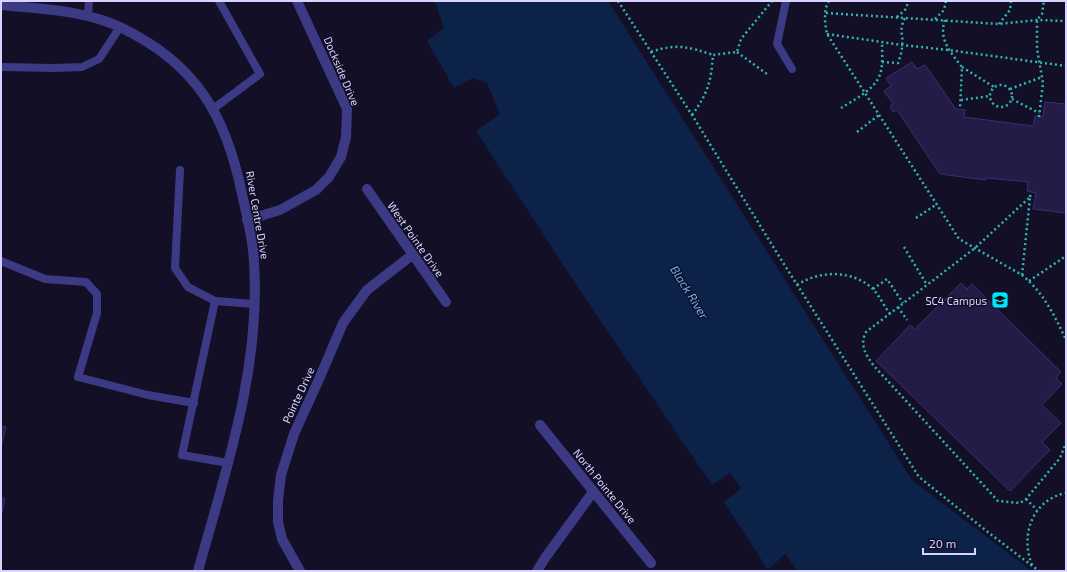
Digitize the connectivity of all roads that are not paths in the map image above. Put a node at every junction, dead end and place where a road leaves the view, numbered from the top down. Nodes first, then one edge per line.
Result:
1 (89, 1) edge
2 (219, 1) edge
3 (297, 1) edge
4 (786, 1) edge
5 (1, 5) edge
6 (88, 16) junction
7 (120, 28) junction
8 (1, 67) edge
9 (792, 69) dead end
10 (214, 109) junction
11 (180, 170) dead end
12 (367, 189) dead end
13 (247, 220) junction
14 (412, 255) junction
15 (1, 261) edge
16 (216, 301) junction
17 (446, 302) dead end
18 (254, 304) junction
19 (194, 403) junction
20 (540, 425) dead end
21 (228, 463) junction
22 (593, 492) junction
23 (651, 563) dead end
24 (198, 571) edge
25 (300, 571) edge
26 (537, 571) edge

1 - 6 lane
2 - 10 lane
3 - 13 street, Dockside Drive
4 - 9 lane
5 - 6 street, River Centre Drive
6 - 7 street, River Centre Drive
7 - 8 lane
7 - 10 street, River Centre Drive
10 - 13 street, River Centre Drive
11 - 16 lane
12 - 14 street, West Pointe Drive
13 - 18 street, River Centre Drive
14 - 17 street, West Pointe Drive
14 - 25 street, Pointe Drive
15 - 19 lane
16 - 18 lane
16 - 19 lane
18 - 21 street, River Centre Drive
19 - 21 lane
20 - 22 street, North Pointe Drive
21 - 24 street, River Centre Drive
22 - 23 street, North Pointe Drive
22 - 26 street

